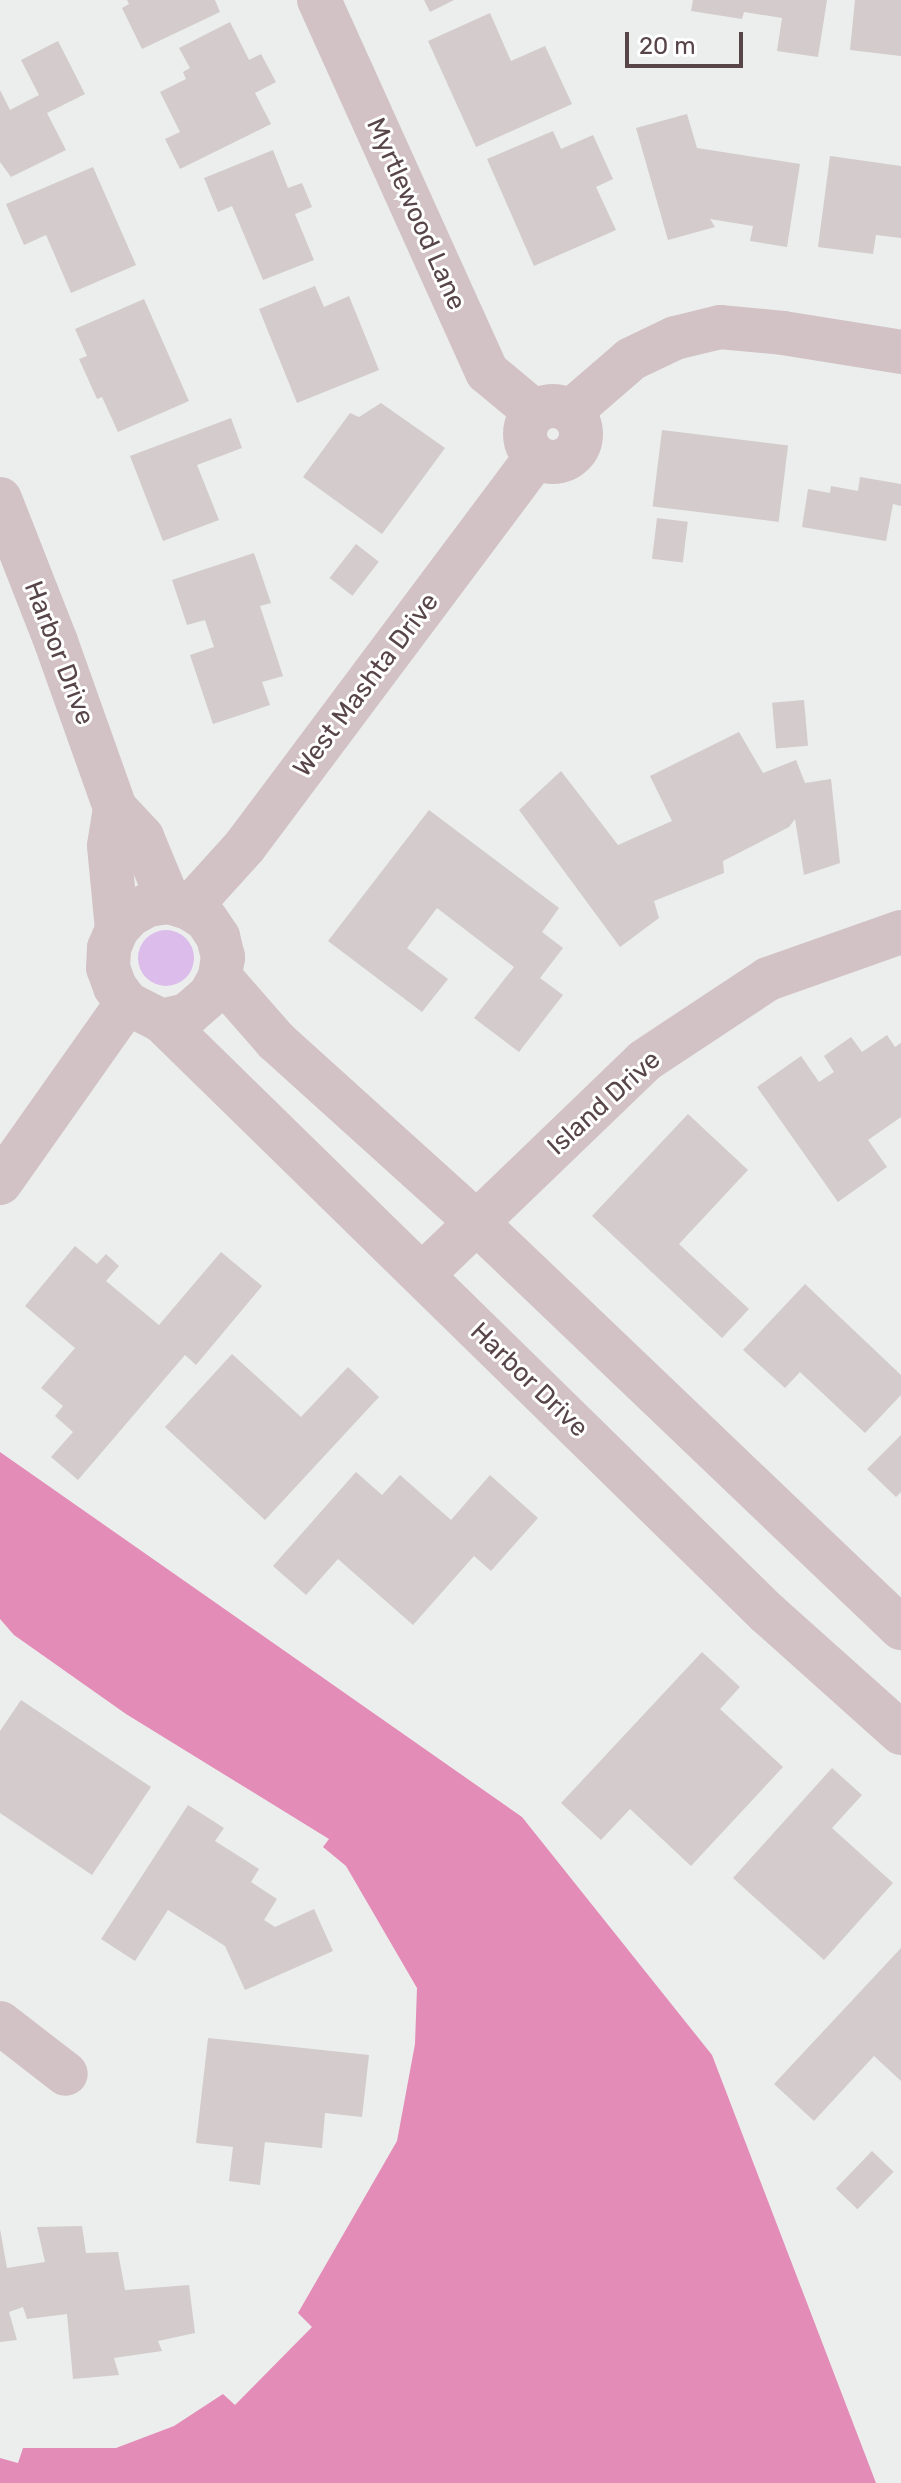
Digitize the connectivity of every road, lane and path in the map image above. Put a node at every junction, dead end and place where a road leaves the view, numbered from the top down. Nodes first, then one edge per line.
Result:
1 (319, 0) edge
2 (901, 352) edge
3 (553, 412) junction
4 (0, 499) edge
5 (115, 808) junction
6 (179, 905) junction
7 (117, 929) junction
8 (901, 932) edge
9 (220, 977) junction
10 (145, 1012) junction
11 (0, 1183) edge
12 (476, 1222) junction
13 (422, 1275) junction
14 (901, 1628) edge
15 (901, 1733) edge
16 (0, 2023) edge
17 (66, 2074) dead end

1 - 3 street, Myrtlewood Lane
2 - 3 street
3 - 6 street, West Mashta Drive
4 - 5 street, Harbor Drive
5 - 6 street, Harbor Drive
5 - 7 street, Harbor Drive
6 - 7 street
6 - 9 street
7 - 10 street
8 - 12 street, Island Drive
9 - 10 street
9 - 12 street
10 - 11 street
10 - 13 street, Harbor Drive
12 - 13 street, Island Drive
12 - 14 street
13 - 15 street, Harbor Drive
16 - 17 street

